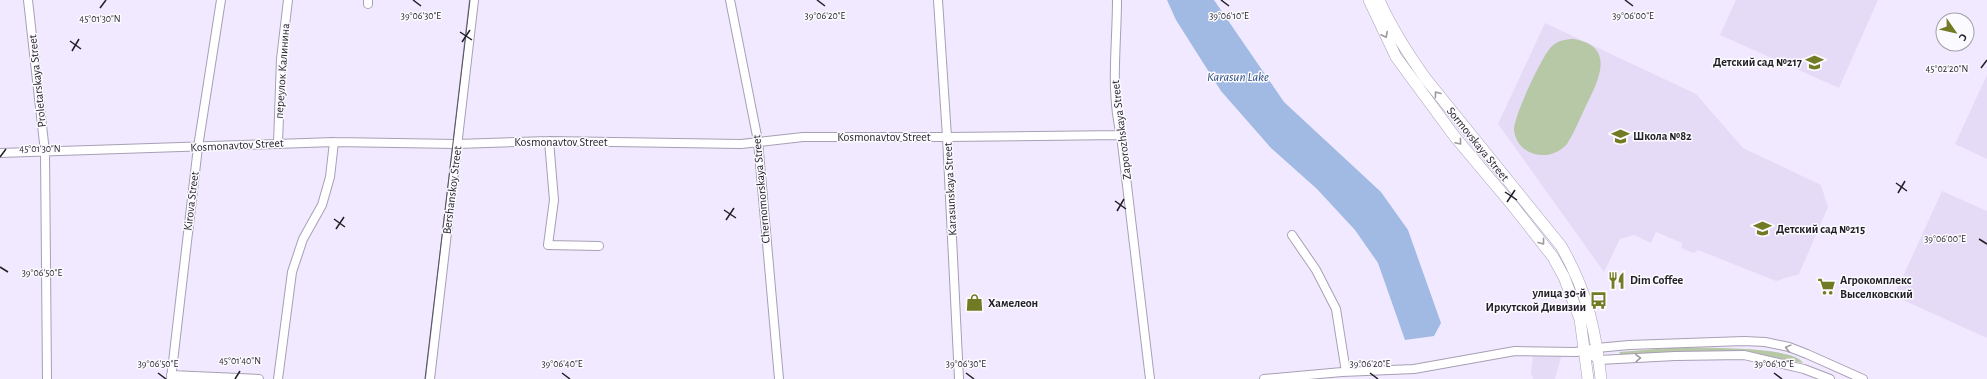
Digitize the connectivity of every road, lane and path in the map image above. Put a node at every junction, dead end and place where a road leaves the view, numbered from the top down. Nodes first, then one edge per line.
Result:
1 (28, 0) edge
2 (221, 0) edge
3 (288, 0) edge
4 (474, 0) edge
5 (730, 0) edge
6 (938, 0) edge
7 (1117, 0) edge
8 (1369, 0) edge
9 (1379, 0) edge
10 (1400, 51) junction
11 (1121, 134) junction
12 (947, 138) junction
13 (549, 141) junction
14 (758, 141) junction
15 (334, 142) junction
16 (278, 143) junction
17 (457, 144) junction
18 (198, 147) junction
19 (0, 152) edge
20 (45, 152) junction
21 (1292, 236) dead end
22 (599, 246) dead end
23 (1597, 348) junction
24 (1584, 351) junction
25 (1599, 360) junction
26 (1821, 360) junction
27 (1346, 372) junction
28 (1816, 373) junction
29 (171, 377) edge
30 (47, 379) edge
31 (258, 379) edge
32 (278, 379) edge
33 (430, 379) edge
34 (779, 379) edge
35 (959, 379) edge
36 (1150, 379) edge
37 (1264, 379) edge
38 (1588, 379) edge
39 (1601, 379) edge
40 (1830, 379) edge
41 (1862, 379) edge

1 - 20 street, Proletarskaya Street
2 - 18 street, Kirova Street
3 - 16 street, переулок Калинина
4 - 17 street, Bershanskoy Street
5 - 14 street, Chernomorskaya Street
6 - 12 street, Karasunskaya Street
7 - 11 street, Zaporozhskaya Street
8 -> 10 main road, Sormovskaya Street
9 - 10 main road, Sormovskaya Street
23 -> 10 main road, Sormovskaya Street
10 -> 24 main road, Sormovskaya Street
11 - 12 street, Kosmonavtov Street
11 - 36 street, Zaporozhskaya Street
12 - 14 street, Kosmonavtov Street
12 - 35 street, Karasunskaya Street
13 - 14 street, Kosmonavtov Street
13 - 17 street, Kosmonavtov Street
13 - 22 street
14 - 34 street, Chernomorskaya Street
15 - 16 street, Kosmonavtov Street
15 - 17 street, Kosmonavtov Street
15 - 32 street
16 - 18 street, Kosmonavtov Street
17 - 33 street, Bershanskoy Street
18 - 20 street, Kosmonavtov Street
18 - 29 street, Kirova Street
19 - 20 street, Kosmonavtov Street
20 - 30 street, Proletarskaya Street
21 - 27 street
23 - 24 street
23 - 25 main road, Sormovskaya Street
26 -> 23 street
24 - 25 street
24 - 27 street
24 - 38 main road, Sormovskaya Street
25 -> 28 street
25 - 39 main road, Sormovskaya Street
26 - 28 street
26 - 41 street
27 - 37 street
28 - 40 street
29 - 31 street

